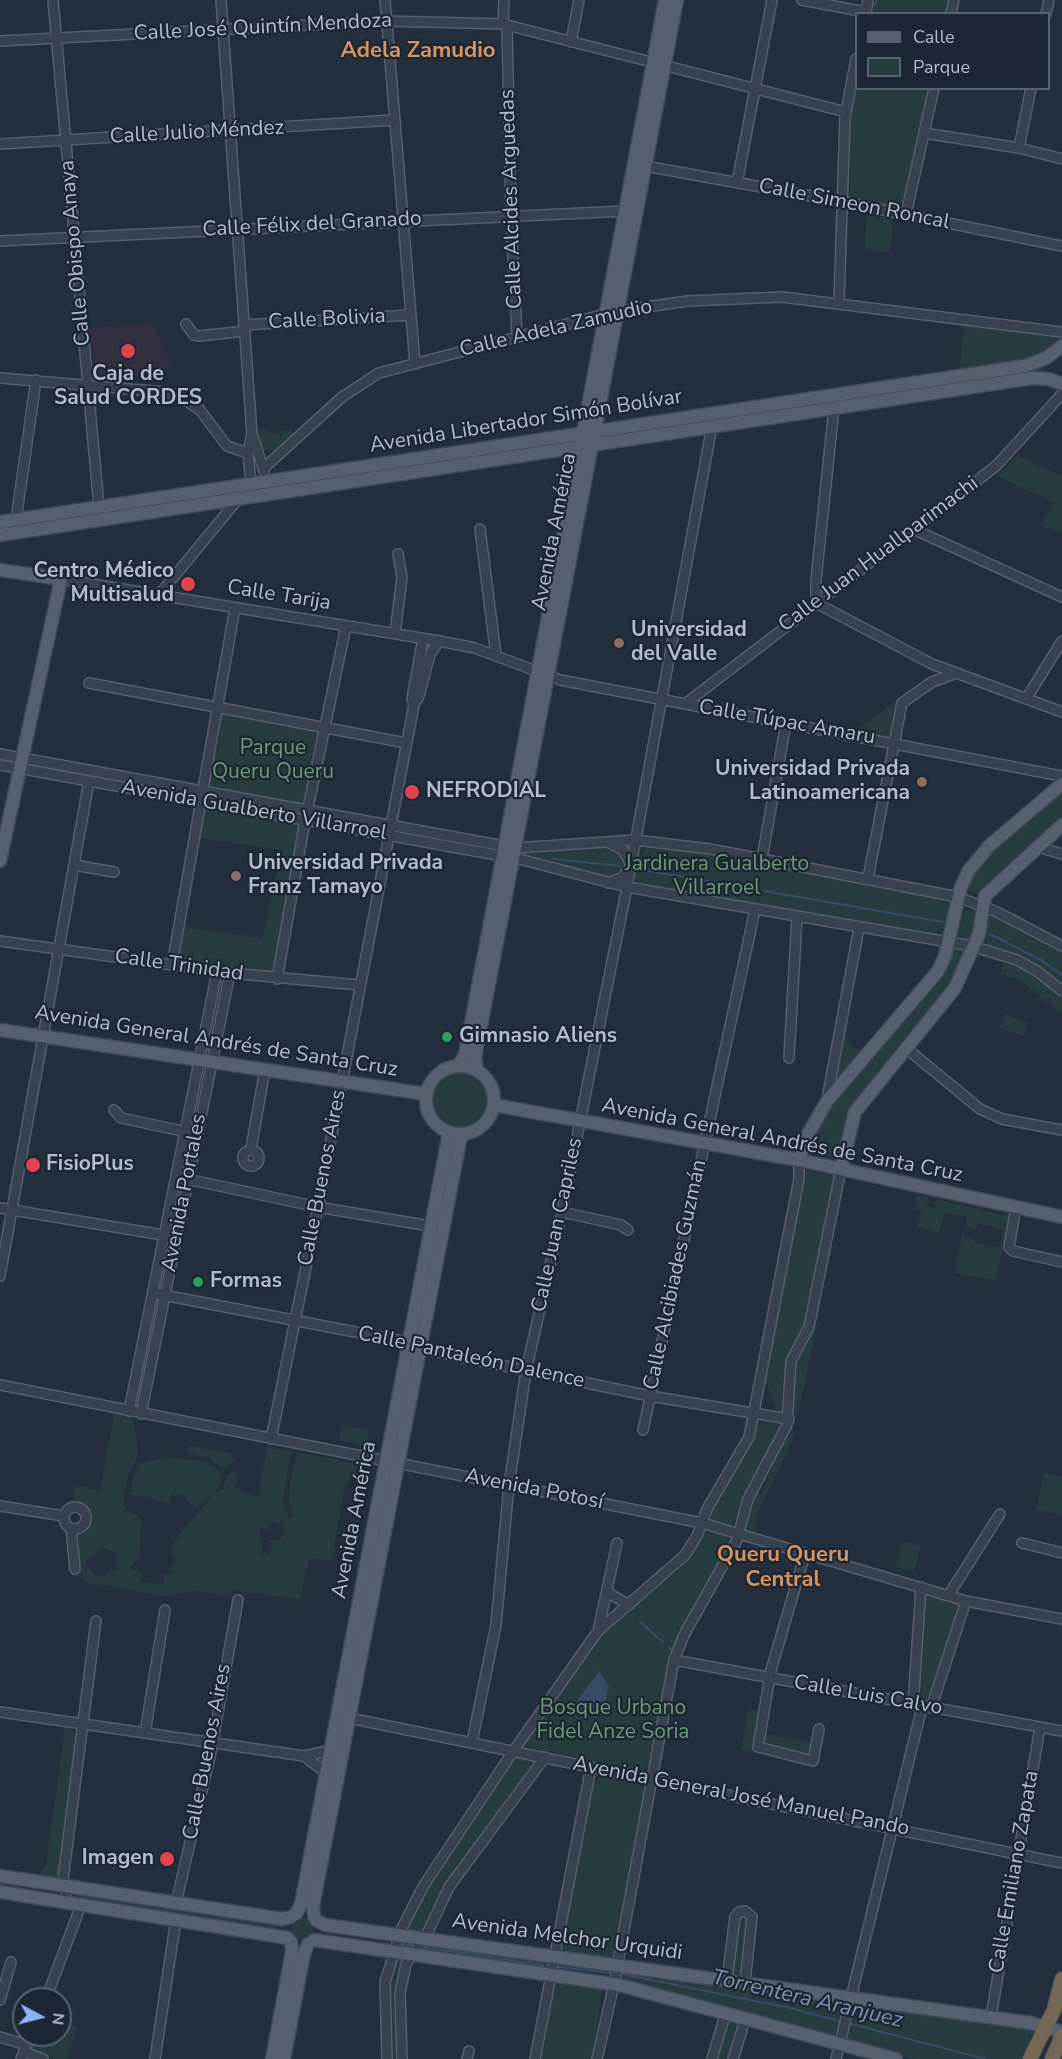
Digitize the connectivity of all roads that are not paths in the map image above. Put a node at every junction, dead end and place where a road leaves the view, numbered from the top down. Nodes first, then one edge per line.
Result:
1 (53, 0) edge
2 (221, 0) edge
3 (385, 0) edge
4 (504, 0) edge
5 (579, 0) edge
6 (665, 0) edge
7 (677, 0) edge
8 (772, 0) edge
9 (802, 0) edge
10 (861, 12) edge
11 (387, 21) junction
12 (505, 24) junction
13 (222, 29) junction
14 (57, 39) junction
15 (0, 42) edge
16 (571, 42) junction
17 (855, 64) edge
18 (658, 65) junction
19 (754, 89) junction
20 (934, 90) edge
21 (1031, 90) edge
22 (846, 112) junction
23 (394, 120) junction
24 (230, 131) junction
25 (924, 134) junction
26 (67, 140) junction
27 (0, 144) edge
28 (1019, 148) junction
29 (1062, 159) edge
30 (645, 166) junction
31 (738, 183) junction
32 (844, 202) junction
33 (625, 211) junction
34 (906, 214) junction
35 (511, 216) junction
36 (403, 222) junction
37 (238, 228) junction
38 (74, 237) junction
39 (0, 241) edge
40 (1062, 246) edge
41 (839, 302) junction
42 (611, 312) junction
43 (410, 315) junction
44 (186, 324) dead end
45 (244, 328) junction
46 (1062, 332) edge
47 (517, 337) junction
48 (1058, 349) edge
49 (415, 364) junction
50 (0, 378) edge
51 (36, 380) junction
52 (1059, 382) edge
53 (88, 385) junction
54 (1062, 394) edge
55 (600, 405) junction
56 (834, 408) junction
57 (712, 426) junction
58 (622, 427) junction
59 (589, 432) junction
60 (252, 434) junction
61 (586, 446) junction
62 (551, 451) junction
63 (248, 453) junction
64 (264, 468) junction
65 (575, 474) junction
66 (265, 482) junction
67 (251, 484) junction
68 (239, 498) junction
69 (99, 507) junction
70 (16, 520) junction
71 (0, 522) edge
72 (480, 529) dead end
73 (913, 529) junction
74 (0, 535) edge
75 (398, 554) dead end
76 (0, 570) edge
77 (61, 579) junction
78 (158, 596) junction
79 (1062, 597) edge
80 (816, 603) junction
81 (235, 608) junction
82 (346, 627) junction
83 (395, 634) junction
84 (423, 639) junction
85 (439, 641) junction
86 (1062, 641) edge
87 (496, 656) junction
88 (932, 664) junction
89 (542, 674) junction
90 (954, 674) junction
91 (932, 682) junction
92 (89, 683) dead end
93 (1026, 699) junction
94 (661, 700) junction
95 (685, 704) junction
96 (414, 705) junction
97 (217, 707) junction
98 (1062, 712) edge
99 (786, 723) junction
100 (326, 728) junction
101 (406, 743) junction
102 (895, 743) junction
103 (0, 754) edge
104 (21, 763) junction
105 (0, 765) edge
106 (1062, 776) edge
107 (89, 781) junction
108 (1062, 784) edge
109 (201, 791) junction
110 (200, 801) junction
111 (309, 810) junction
112 (307, 821) junction
113 (1062, 825) edge
114 (388, 830) junction
115 (3, 834) edge
116 (636, 840) junction
117 (606, 843) junction
118 (1038, 848) junction
119 (508, 852) junction
120 (1062, 854) edge
121 (762, 859) junction
122 (0, 861) edge
123 (74, 865) junction
124 (631, 865) junction
125 (114, 872) dead end
126 (868, 878) junction
127 (605, 883) junction
128 (627, 887) junction
129 (958, 897) junction
130 (981, 905) junction
131 (755, 910) junction
132 (797, 917) junction
133 (859, 928) junction
134 (0, 941) edge
135 (949, 941) junction
136 (972, 945) junction
137 (1062, 946) edge
138 (59, 949) junction
139 (172, 965) junction
140 (217, 972) junction
141 (230, 974) junction
142 (277, 979) junction
143 (359, 985) junction
144 (1062, 991) edge
145 (0, 1030) edge
146 (44, 1036) junction
147 (906, 1048) junction
148 (789, 1058) dead end
149 (206, 1061) junction
150 (458, 1066) junction
151 (265, 1069) junction
152 (477, 1070) junction
153 (341, 1081) junction
154 (426, 1094) junction
155 (827, 1101) junction
156 (494, 1105) junction
157 (114, 1110) dead end
158 (580, 1122) junction
159 (1062, 1130) edge
160 (186, 1132) junction
161 (197, 1134) junction
162 (455, 1134) junction
163 (704, 1143) junction
164 (251, 1149) dead end
165 (799, 1160) junction
166 (841, 1169) junction
167 (177, 1177) junction
168 (188, 1179) junction
169 (318, 1207) junction
170 (1016, 1207) junction
171 (0, 1208) edge
172 (12, 1210) junction
173 (562, 1212) junction
174 (1062, 1217) edge
175 (430, 1226) junction
176 (628, 1230) dead end
177 (165, 1236) junction
178 (176, 1238) junction
179 (1062, 1262) edge
180 (0, 1276) edge
181 (153, 1293) junction
182 (164, 1295) junction
183 (296, 1320) junction
184 (413, 1345) junction
185 (526, 1371) junction
186 (0, 1385) edge
187 (650, 1396) junction
188 (129, 1411) junction
189 (141, 1414) junction
190 (755, 1415) junction
191 (789, 1419) junction
192 (643, 1430) dead end
193 (271, 1439) junction
194 (392, 1463) junction
195 (509, 1485) junction
196 (0, 1506) edge
197 (1000, 1514) dead end
198 (64, 1516) junction
199 (702, 1523) junction
200 (71, 1528) junction
201 (739, 1534) junction
202 (617, 1543) dead end
203 (1022, 1544) dead end
204 (1062, 1553) edge
205 (805, 1554) junction
206 (75, 1569) dead end
207 (921, 1587) junction
208 (607, 1592) junction
209 (948, 1596) junction
210 (238, 1600) dead end
211 (966, 1601) junction
212 (629, 1605) junction
213 (165, 1610) dead end
214 (1062, 1619) edge
215 (96, 1621) dead end
216 (598, 1631) junction
217 (674, 1660) junction
218 (770, 1678) junction
219 (922, 1706) junction
220 (0, 1712) edge
221 (348, 1718) junction
222 (83, 1724) junction
223 (1040, 1727) junction
224 (819, 1729) dead end
225 (1062, 1731) edge
226 (145, 1733) junction
227 (472, 1742) junction
228 (212, 1743) junction
229 (343, 1745) junction
230 (514, 1750) junction
231 (330, 1751) junction
232 (304, 1756) junction
233 (545, 1757) junction
234 (591, 1767) junction
235 (326, 1773) junction
236 (651, 1779) junction
237 (893, 1828) junction
238 (1018, 1854) junction
239 (1062, 1863) edge
240 (0, 1876) edge
241 (67, 1886) junction
242 (0, 1892) edge
243 (65, 1902) junction
244 (176, 1903) junction
245 (81, 1905) junction
246 (293, 1915) junction
247 (176, 1919) junction
248 (315, 1919) junction
249 (400, 1935) junction
250 (290, 1940) junction
251 (311, 1942) junction
252 (420, 1946) junction
253 (394, 1950) junction
254 (555, 1957) junction
255 (11, 1962) dead end
256 (618, 1964) junction
257 (552, 1974) junction
258 (1062, 1979) edge
259 (727, 1980) junction
260 (745, 1982) junction
261 (614, 1984) junction
262 (50, 1987) edge
263 (851, 1998) junction
264 (0, 2000) edge
265 (726, 2012) junction
266 (746, 2017) junction
267 (991, 2017) junction
268 (1047, 2028) junction
269 (1062, 2034) edge
270 (0, 2037) edge
271 (840, 2043) junction
272 (281, 2045) junction
273 (24, 2052) edge
274 (43, 2059) edge
275 (155, 2059) edge
276 (272, 2059) edge
277 (284, 2059) edge
278 (387, 2059) edge
279 (402, 2059) edge
280 (536, 2059) edge
281 (597, 2059) edge
282 (712, 2059) edge
283 (733, 2059) edge
284 (836, 2059) edge
285 (896, 2059) edge
286 (1030, 2059) edge
287 (1052, 2059) edge

1 - 14 street, Calle Obispo Anaya
2 - 13 street
3 - 11 street
4 - 12 street, Calle Alcides Arguedas
5 - 16 street
6 - 18 main road, Avenida América
7 - 18 main road, Avenida América
8 - 19 street
9 - 10 street
11 - 12 street, Calle José Quintín Mendoza
11 - 13 street, Calle José Quintín Mendoza
11 - 23 street
12 - 16 street, Calle José Quintín Mendoza
12 - 35 street, Calle Alcides Arguedas
13 - 14 street, Calle José Quintín Mendoza
13 - 24 street
14 - 15 street, Calle José Quintín Mendoza
14 - 26 street, Calle Obispo Anaya
16 - 18 street, Calle José Quintín Mendoza
17 - 22 street
18 - 19 street, Calle José Quintín Mendoza
18 - 30 main road, Avenida América
18 - 33 main road, Avenida América
19 - 22 street, Calle José Quintín Mendoza
19 - 31 street
20 - 25 street
21 - 28 street
22 - 32 street
23 - 24 street, Calle Julio Méndez
23 - 36 street
24 - 26 street, Calle Julio Méndez
24 - 37 street
25 - 28 street
25 - 34 street
26 - 27 street, Calle Julio Méndez
26 - 38 street, Calle Obispo Anaya
28 - 29 street
30 - 31 street, Calle Simeon Roncal
30 - 42 main road, Avenida América
31 - 32 street, Calle Simeon Roncal
32 - 34 street, Calle Simeon Roncal
32 - 41 street
33 - 35 street, Calle Félix del Granado
33 - 42 main road, Avenida América
34 - 40 street, Calle Simeon Roncal
35 - 36 street, Calle Félix del Granado
35 - 47 street, Calle Alcides Arguedas
36 - 37 street, Calle Félix del Granado
36 - 43 street
37 - 38 street, Calle Félix del Granado
37 - 45 street
38 - 39 street, Calle Félix del Granado
38 - 53 street, Calle Obispo Anaya
41 - 42 street, Calle Adela Zamudio
41 - 46 street, Calle Adela Zamudio
42 - 47 street, Calle Adela Zamudio
42 - 55 main road, Avenida América
42 - 59 main road, Avenida América
43 - 45 street, Calle Bolivia
43 - 49 street
44 - 45 street, Calle Bolivia
45 - 60 street
47 - 49 street, Calle Adela Zamudio
48 - 52 main road
48 - 58 main road, Avenida Libertador Simón Bolívar
49 - 64 street, Calle Adela Zamudio
50 - 51 street
51 - 53 street
51 - 70 street
52 - 56 main road, Avenida Libertador Simón Bolívar
53 - 63 street
53 - 69 street, Calle Obispo Anaya
54 - 73 street, Calle Juan Huallparimachi
55 - 58 main road
55 - 59 main road, Avenida América
56 - 57 main road, Avenida Libertador Simón Bolívar
56 - 80 street
57 - 61 main road, Avenida Libertador Simón Bolívar
57 - 94 street, Calle Juan Capriles
58 - 59 main road, Avenida Libertador Simón Bolívar
59 - 61 main road, Avenida América
59 - 66 main road, Avenida Libertador Simón Bolívar
60 - 63 street
60 - 64 street
61 - 62 main road, Avenida Libertador Simón Bolívar
61 - 65 main road, Avenida América
61 - 89 main road, Avenida América
62 - 65 main road
62 - 68 main road, Avenida Libertador Simón Bolívar
63 - 67 street
64 - 66 street
65 - 89 main road, Avenida América
66 - 67 main road, Avenida Libertador Simón Bolívar
67 - 69 main road, Avenida Libertador Simón Bolívar
68 - 74 main road, Avenida Libertador Simón Bolívar
68 - 78 street
69 - 70 main road, Avenida Libertador Simón Bolívar
70 - 71 main road, Avenida Libertador Simón Bolívar
72 - 87 street
73 - 79 street
73 - 80 street, Calle Juan Huallparimachi
75 - 83 street
76 - 77 main road, Calle Tarija
77 - 78 street, Calle Tarija
77 - 104 main road
78 - 81 street, Calle Tarija
80 - 88 street
80 - 95 street, Calle Juan Huallparimachi
81 - 82 street, Calle Tarija
81 - 97 street
82 - 83 street, Calle Tarija
82 - 100 street
83 - 84 street, Calle Tarija
84 - 85 street, Calle Tarija
84 - 96 street, Calle Buenos Aires
85 - 87 street, Calle Tarija
85 - 96 street, Calle Buenos Aires
86 - 93 street
87 - 89 street, Calle Tarija
88 - 90 street
88 - 91 street
89 - 94 street, Calle Túpac Amaru
89 - 119 main road, Avenida América
90 - 91 street
90 - 93 street
91 - 102 street
92 - 97 street
93 - 98 street
94 - 95 street, Calle Túpac Amaru
94 - 116 street, Calle Juan Capriles
95 - 99 street, Calle Túpac Amaru
96 - 101 street, Calle Buenos Aires
97 - 100 street
97 - 109 street
99 - 102 street, Calle Túpac Amaru
99 - 121 street
100 - 101 street
100 - 111 street
101 - 114 street, Calle Buenos Aires
102 - 106 street, Calle Túpac Amaru
102 - 126 street
103 - 104 street, Avenida Gualberto Villarroel
104 - 105 street, Avenida Gualberto Villarroel
104 - 107 street, Avenida Gualberto Villarroel
104 - 109 street, Avenida Gualberto Villarroel
104 - 115 main road
107 - 110 street, Avenida Gualberto Villarroel
107 - 123 street
108 - 129 main road
109 - 110 street
109 - 111 street, Avenida Gualberto Villarroel
110 - 112 street, Avenida Gualberto Villarroel
110 - 139 street
111 - 112 street
111 - 114 street, Avenida Gualberto Villarroel
112 - 114 street, Avenida Gualberto Villarroel
112 - 142 street
113 - 118 main road
114 - 119 street, Avenida Gualberto Villarroel
114 - 143 street, Calle Buenos Aires
115 - 122 main road
116 - 117 street, Avenida Gualberto Villarroel
116 - 121 street, Avenida Gualberto Villarroel
116 - 124 street, Calle Juan Capriles
117 - 119 street, Avenida Gualberto Villarroel
117 - 124 street
118 - 120 street
118 - 130 main road
119 - 127 street, Avenida Gualberto Villarroel
119 - 150 main road, Avenida América
119 - 152 main road, Avenida América
121 - 126 street, Avenida Gualberto Villarroel
123 - 125 street
123 - 138 street
124 - 127 street
124 - 128 street, Calle Juan Capriles
126 - 129 street, Avenida Gualberto Villarroel
127 - 128 street, Avenida Gualberto Villarroel
128 - 131 street, Avenida Gualberto Villarroel
128 - 158 street, Calle Juan Capriles
129 - 130 street, Avenida Gualberto Villarroel
129 - 135 main road
130 - 136 main road
130 - 137 street, Avenida Gualberto Villarroel
131 - 132 street, Avenida Gualberto Villarroel
131 - 163 street, Calle Alcibiades Guzmán
132 - 133 street, Avenida Gualberto Villarroel
132 - 148 street
133 - 135 street, Avenida Gualberto Villarroel
133 - 155 street
134 - 138 street, Calle Trinidad
135 - 136 street, Avenida Gualberto Villarroel
135 - 155 main road
136 - 144 street, Avenida Gualberto Villarroel
136 - 147 main road
138 - 139 street, Calle Trinidad
138 - 146 street
139 - 140 street, Calle Trinidad
140 - 141 street, Calle Trinidad
140 - 149 street, Avenida Portales
141 - 142 street, Calle Trinidad
141 - 149 street, Avenida Portales
142 - 143 street, Calle Trinidad
143 - 153 street, Calle Buenos Aires
145 - 146 main road, Avenida General Andrés de Santa Cruz
146 - 149 main road, Avenida General Andrés de Santa Cruz
146 - 172 street
147 - 159 street
147 - 166 main road
149 - 151 main road, Avenida General Andrés de Santa Cruz
149 - 160 street, Avenida Portales
149 - 161 street, Avenida Portales
150 - 152 main road
150 - 154 main road
151 - 153 main road, Avenida General Andrés de Santa Cruz
151 - 164 street
152 - 156 main road
153 - 154 main road, Avenida General Andrés de Santa Cruz
153 - 169 street, Calle Buenos Aires
154 - 162 main road
155 - 165 main road
156 - 158 main road, Avenida General Andrés de Santa Cruz
156 - 162 main road
157 - 160 street
158 - 163 main road, Avenida General Andrés de Santa Cruz
158 - 173 street, Calle Juan Capriles
160 - 161 street
160 - 167 street, Avenida Portales
161 - 168 street, Avenida Portales
162 - 175 main road, Avenida América
162 - 184 main road, Avenida América
163 - 165 main road, Avenida General Andrés de Santa Cruz
163 - 187 street, Calle Alcibiades Guzmán
165 - 166 main road, Avenida General Andrés de Santa Cruz
165 - 190 street
166 - 170 main road, Avenida General Andrés de Santa Cruz
166 - 191 street
167 - 168 street
167 - 177 street, Avenida Portales
168 - 169 street
168 - 178 street, Avenida Portales
169 - 175 street
169 - 183 street, Calle Buenos Aires
170 - 174 main road, Avenida General Andrés de Santa Cruz
170 - 179 street
171 - 172 street
172 - 177 street
172 - 180 street
173 - 176 street
173 - 185 street, Calle Juan Capriles
175 - 184 main road, Avenida América
177 - 178 street
177 - 181 street, Avenida Portales
178 - 182 street, Avenida Portales
181 - 182 street, Calle Pantaleón Dalence
181 - 188 street, Avenida Portales
182 - 183 street, Calle Pantaleón Dalence
182 - 189 street, Avenida Portales
183 - 184 street, Calle Pantaleón Dalence
183 - 193 street, Calle Buenos Aires
184 - 185 street, Calle Pantaleón Dalence
184 - 194 main road, Avenida América
185 - 187 street, Calle Pantaleón Dalence
185 - 195 street, Calle Juan Capriles
186 - 188 street, Avenida Potosí
187 - 190 street, Calle Pantaleón Dalence
187 - 192 street, Calle Alcibiades Guzmán
188 - 189 street, Avenida Potosí
189 - 193 street, Avenida Potosí
190 - 191 street, Calle Pantaleón Dalence
190 - 199 street
191 - 201 street
193 - 194 street, Avenida Potosí
194 - 195 street, Avenida Potosí
194 - 221 main road, Avenida América
194 - 231 main road, Avenida América
195 - 199 street, Avenida Potosí
195 - 227 street, Calle Juan Capriles
196 - 198 street
197 - 209 street
198 - 200 street
198 - 200 street
199 - 201 street, Avenida Potosí
199 - 212 street
200 - 206 street
201 - 205 street, Avenida Potosí
201 - 217 street
202 - 208 street
203 - 204 street
205 - 207 street, Avenida Potosí
205 - 218 street
207 - 209 street, Avenida Potosí
207 - 219 street
208 - 212 street
208 - 216 street
209 - 211 street, Avenida Potosí
210 - 228 street, Calle Buenos Aires
211 - 214 street, Avenida Potosí
211 - 219 street
212 - 216 street
213 - 226 street
215 - 222 street
216 - 230 street
217 - 218 street, Calle Luis Calvo
217 - 236 street
218 - 219 street, Calle Luis Calvo
218 - 224 street
219 - 223 street, Calle Luis Calvo
219 - 237 street
220 - 222 street
221 - 227 street, Avenida General José Manuel Pando
221 - 229 main road, Avenida América
222 - 226 street
222 - 241 street
223 - 225 street, Calle Luis Calvo
223 - 238 street, Calle Emiliano Zapata
226 - 228 street
227 - 230 street, Avenida General José Manuel Pando
228 - 232 street
228 - 244 street, Calle Buenos Aires
229 - 231 street
229 - 248 main road, Avenida América
230 - 233 street, Avenida General José Manuel Pando
230 - 249 street
231 - 232 street
231 - 235 main road, Avenida América
232 - 235 street
233 - 234 street, Avenida General José Manuel Pando
233 - 252 street
234 - 236 street, Avenida General José Manuel Pando
234 - 254 street
235 - 246 main road, Avenida América
236 - 237 street, Avenida General José Manuel Pando
236 - 256 street
237 - 238 street, Avenida General José Manuel Pando
237 - 263 street
238 - 239 street, Avenida General José Manuel Pando
238 - 267 street, Calle Emiliano Zapata
240 - 241 main road
241 - 243 street
241 - 244 main road
242 - 243 main road
243 - 245 main road
244 - 246 main road
245 - 247 main road
245 - 262 street
246 - 248 main road
246 - 250 main road
247 - 250 main road
247 - 275 street
248 - 249 main road, Avenida Melchor Urquidi
248 - 251 main road
249 - 252 main road, Avenida Melchor Urquidi
249 - 253 street
250 - 251 main road
250 - 272 main road
251 - 253 main road, Avenida Melchor Urquidi
251 - 272 main road
252 - 253 main road, Avenida Melchor Urquidi
252 - 254 main road, Avenida Melchor Urquidi
252 - 257 main road, Avenida Melchor Urquidi
252 - 279 street
253 - 278 street
254 - 256 main road, Avenida Melchor Urquidi
254 - 257 street
255 - 264 street
256 - 259 main road, Avenida Melchor Urquidi
256 - 261 street
257 - 261 main road, Avenida Melchor Urquidi
257 - 280 street
258 - 268 highway
259 - 260 main road, Avenida Melchor Urquidi
259 - 260 street
260 - 263 main road, Avenida Melchor Urquidi
261 - 265 main road, Avenida Melchor Urquidi
261 - 281 street
263 - 267 main road, Avenida Melchor Urquidi
263 - 271 street
265 - 266 main road, Avenida Melchor Urquidi
265 - 282 street
266 - 271 main road, Avenida Melchor Urquidi
266 - 283 street
267 - 268 main road, Avenida Melchor Urquidi
268 - 269 main road, Avenida Melchor Urquidi
268 - 286 highway
269 - 287 highway
270 - 273 street
271 - 284 street
271 - 285 main road, Avenida Melchor Urquidi
272 - 276 main road
272 - 277 main road
273 - 274 street

